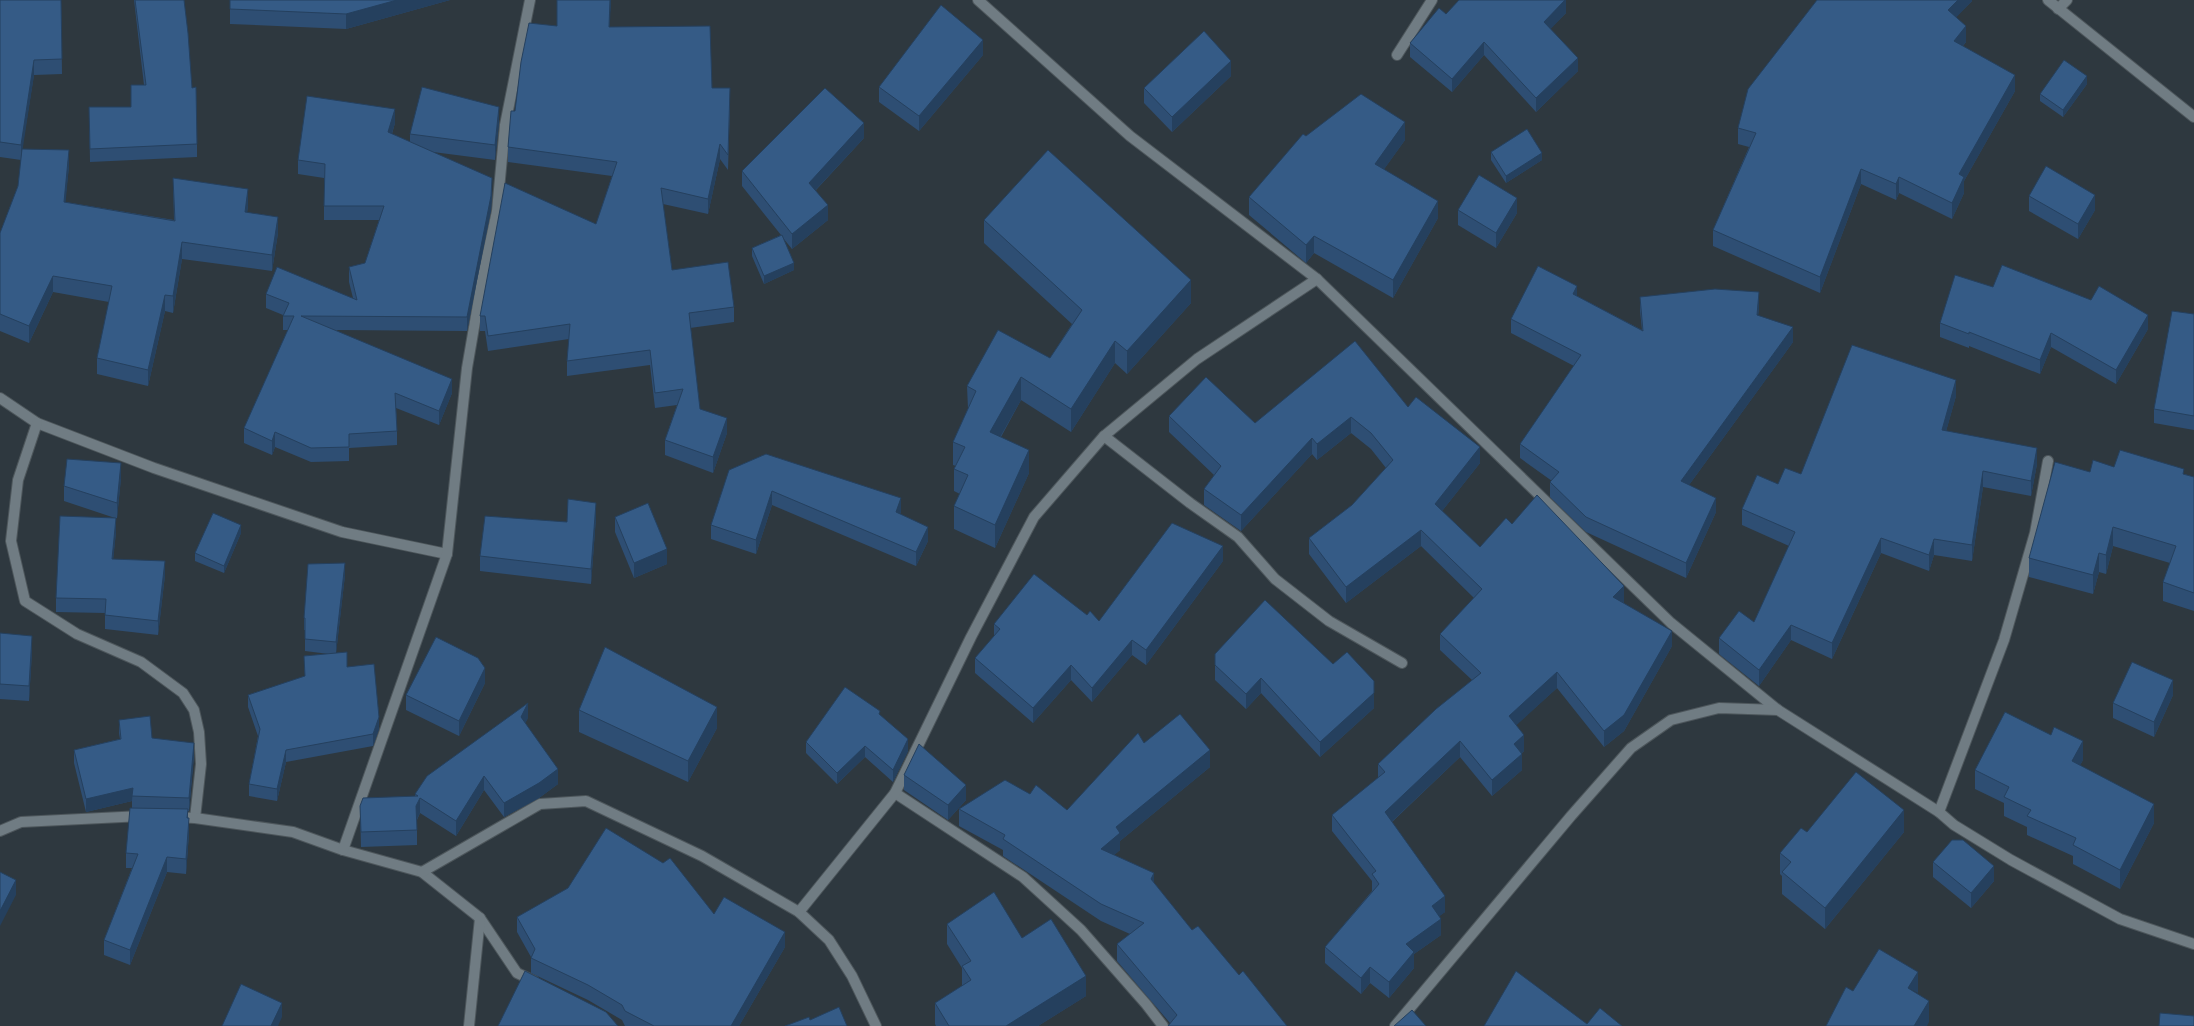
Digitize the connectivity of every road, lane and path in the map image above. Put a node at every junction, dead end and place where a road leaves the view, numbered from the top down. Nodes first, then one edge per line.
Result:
1 (530, 0) edge
2 (978, 0) edge
3 (1432, 0) edge
4 (2048, 0) edge
5 (2067, 0) edge
6 (2058, 10) junction
7 (1397, 55) dead end
8 (2194, 117) edge
9 (1317, 279) junction
10 (0, 398) edge
11 (37, 423) junction
12 (1104, 436) junction
13 (2048, 460) dead end
14 (447, 554) junction
15 (1402, 663) dead end
16 (1778, 710) junction
17 (895, 793) junction
18 (1939, 812) junction
19 (195, 818) junction
20 (0, 832) edge
21 (343, 850) junction
22 (422, 872) junction
23 (799, 912) junction
24 (480, 918) junction
25 (2194, 944) edge
26 (544, 986) edge
27 (1158, 1024) edge
28 (469, 1026) edge
29 (876, 1026) edge
30 (1395, 1026) edge

1 - 14 street
2 - 9 street
3 - 7 street
4 - 6 street
5 - 6 street
6 - 8 street
9 - 12 street
9 - 16 street
10 - 11 street
11 - 14 street
11 - 19 street
12 - 15 street
12 - 17 street
13 - 18 street
14 - 21 street
16 - 18 street
16 - 30 street
17 - 23 street
17 - 27 street
18 - 25 street
19 - 20 street
19 - 21 street
21 - 22 street
22 - 23 street
22 - 24 street
23 - 29 street
24 - 26 street
24 - 28 street

